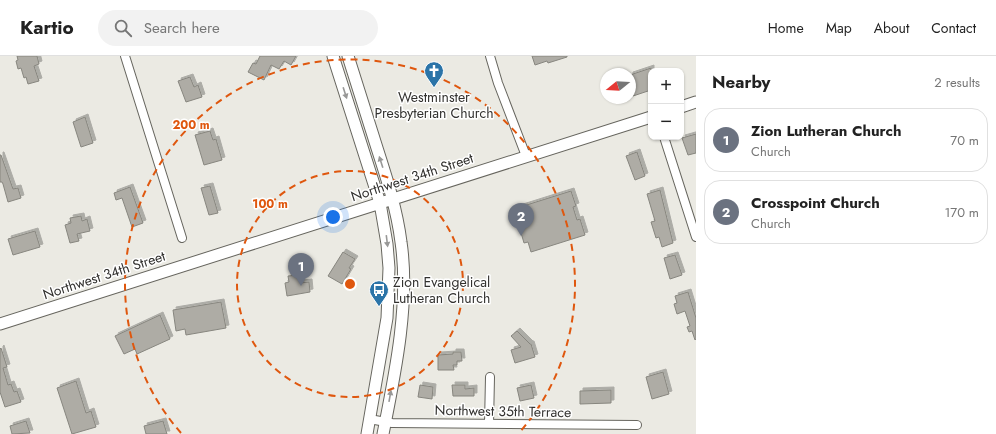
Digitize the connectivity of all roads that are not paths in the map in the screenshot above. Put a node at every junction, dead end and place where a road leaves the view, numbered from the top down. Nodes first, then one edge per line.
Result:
1 (125, 56) edge
2 (333, 56) edge
3 (348, 56) edge
4 (490, 56) edge
5 (696, 102) edge
6 (684, 106) edge
7 (648, 118) edge
8 (665, 140) edge
9 (526, 156) junction
10 (393, 199) junction
11 (380, 203) junction
12 (692, 214) edge
13 (696, 237) edge
14 (182, 238) dead end
15 (0, 324) edge
16 (490, 377) dead end
17 (369, 419) junction
18 (385, 423) junction
19 (489, 424) junction
20 (637, 425) dead end
21 (367, 434) edge
22 (383, 434) edge

1 - 14 street
2 -> 11 main road
10 -> 3 main road
4 - 9 street
5 - 6 main road
7 - 9 main road, Northwest 34th Street
8 - 12 street
9 - 10 main road, Northwest 34th Street
10 - 11 main road, Northwest 34th Street
18 -> 10 main road
11 - 15 main road, Northwest 34th Street
11 -> 17 main road
12 - 13 street
16 - 19 street
17 - 18 street, Northwest 35th Terrace
17 - 21 main road
18 - 19 street, Northwest 35th Terrace
18 - 22 main road
19 - 20 street, Northwest 35th Terrace

